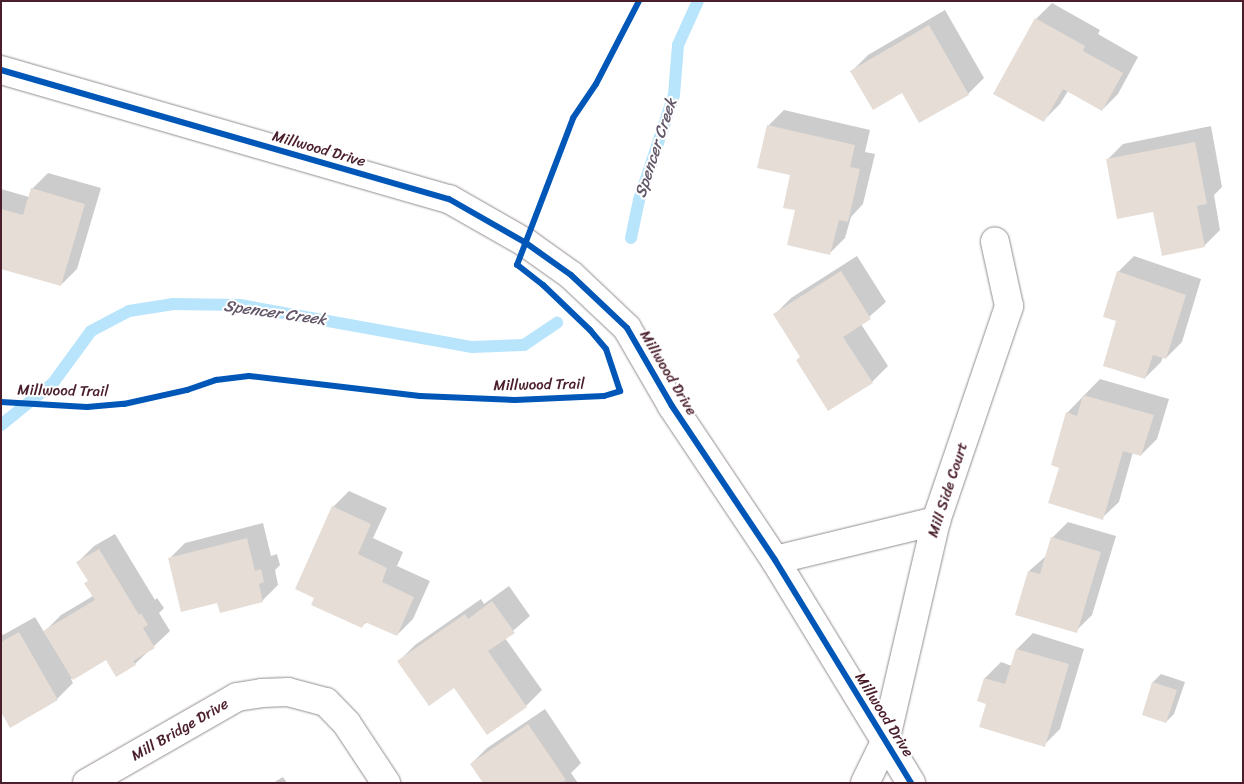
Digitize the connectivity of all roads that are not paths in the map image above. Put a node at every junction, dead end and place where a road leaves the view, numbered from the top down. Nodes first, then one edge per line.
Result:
1 (1, 70) edge
2 (994, 242) dead end
3 (936, 521) junction
4 (774, 560) junction
5 (885, 742) junction
6 (87, 783) edge
7 (386, 783) edge
8 (865, 783) edge
9 (911, 783) edge

1 - 4 street, Millwood Drive
2 - 3 street, Mill Side Court
3 - 4 street
3 - 5 street, Mill Side Court
4 - 5 street, Millwood Drive
5 - 8 street, Mill Side Court
5 - 9 street, Millwood Drive
6 - 7 street, Mill Bridge Drive

